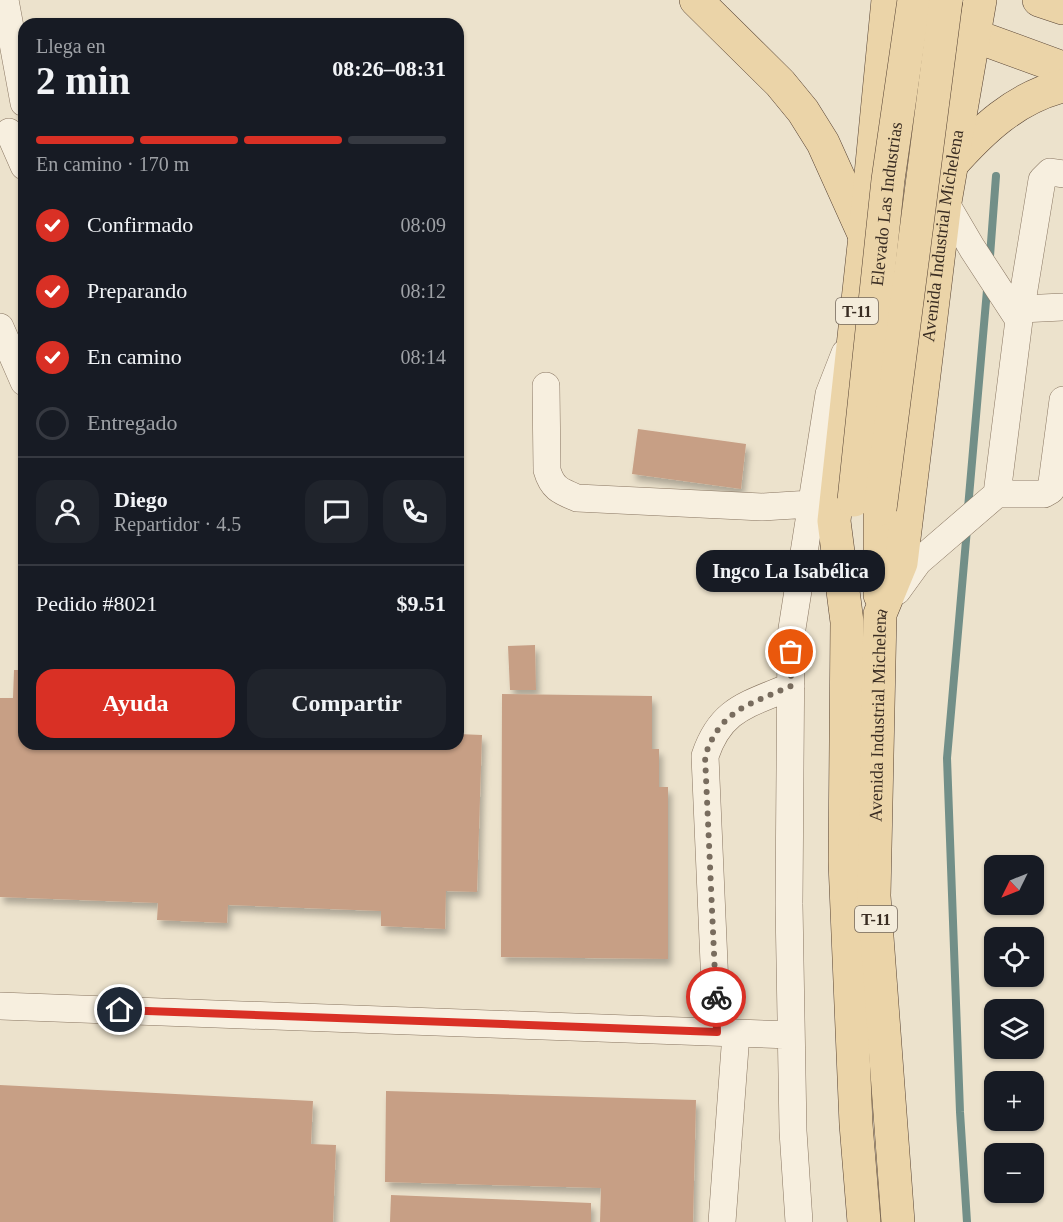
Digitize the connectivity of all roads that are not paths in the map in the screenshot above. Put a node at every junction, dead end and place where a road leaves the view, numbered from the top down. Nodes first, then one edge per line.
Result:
1 (5, 0) edge
2 (696, 0) edge
3 (946, 0) edge
4 (980, 0) edge
5 (1039, 0) edge
6 (891, 1) edge
7 (1063, 8) edge
8 (973, 35) junction
9 (1063, 68) edge
10 (18, 70) edge
11 (1063, 86) edge
12 (11, 128) edge
13 (18, 148) edge
14 (950, 166) junction
15 (1063, 174) edge
16 (945, 202) junction
17 (865, 236) junction
18 (1063, 307) edge
19 (1020, 314) junction
20 (0, 327) edge
21 (855, 327) junction
22 (18, 368) edge
23 (546, 386) dead end
24 (1063, 400) edge
25 (989, 501) junction
26 (811, 504) junction
27 (866, 516) junction
28 (880, 614) junction
29 (847, 622) junction
30 (791, 686) junction
31 (0, 1006) edge
32 (727, 1033) junction
33 (791, 1035) junction
34 (722, 1222) edge
35 (799, 1222) edge
36 (864, 1222) edge
37 (898, 1222) edge

1 - 10 lane
2 - 17 main road
3 - 27 main road, Elevado Las Industrias / T-11, bridge
4 - 8 main road, Avenida Industrial Michelena / T-11
5 - 7 main road
6 - 8 main road
6 - 17 main road, Avenida Industrial Michelena / T-11
6 - 27 main road, Elevado Las Industrias / T-11, bridge
8 - 9 main road
8 - 14 main road, Avenida Industrial Michelena / T-11
11 - 14 main road
12 - 13 lane
14 - 16 main road, Avenida Industrial Michelena / T-11
15 - 19 lane
16 - 19 lane
16 - 28 main road, Avenida Industrial Michelena / T-11
17 - 21 main road, Avenida Industrial Michelena / T-11
18 - 19 lane
19 - 25 lane
20 - 22 lane
21 - 26 lane, Avenida Industrial Michelena
21 - 29 main road, Avenida Industrial Michelena / T-11
23 - 26 lane
24 - 25 lane
25 - 28 lane
26 - 30 lane, Avenida Industrial Michelena
27 - 28 main road, Elevado Las Industrias / T-11
27 - 29 main road, Elevado Las Industrias / T-11
28 - 37 main road, Avenida Industrial Michelena / T-11
29 - 36 main road, Avenida Industrial Michelena / T-11
30 - 32 lane
30 - 33 lane, Avenida Industrial Michelena
31 - 32 lane
32 - 33 lane
32 - 34 lane
33 - 35 lane, Avenida Industrial Michelena

